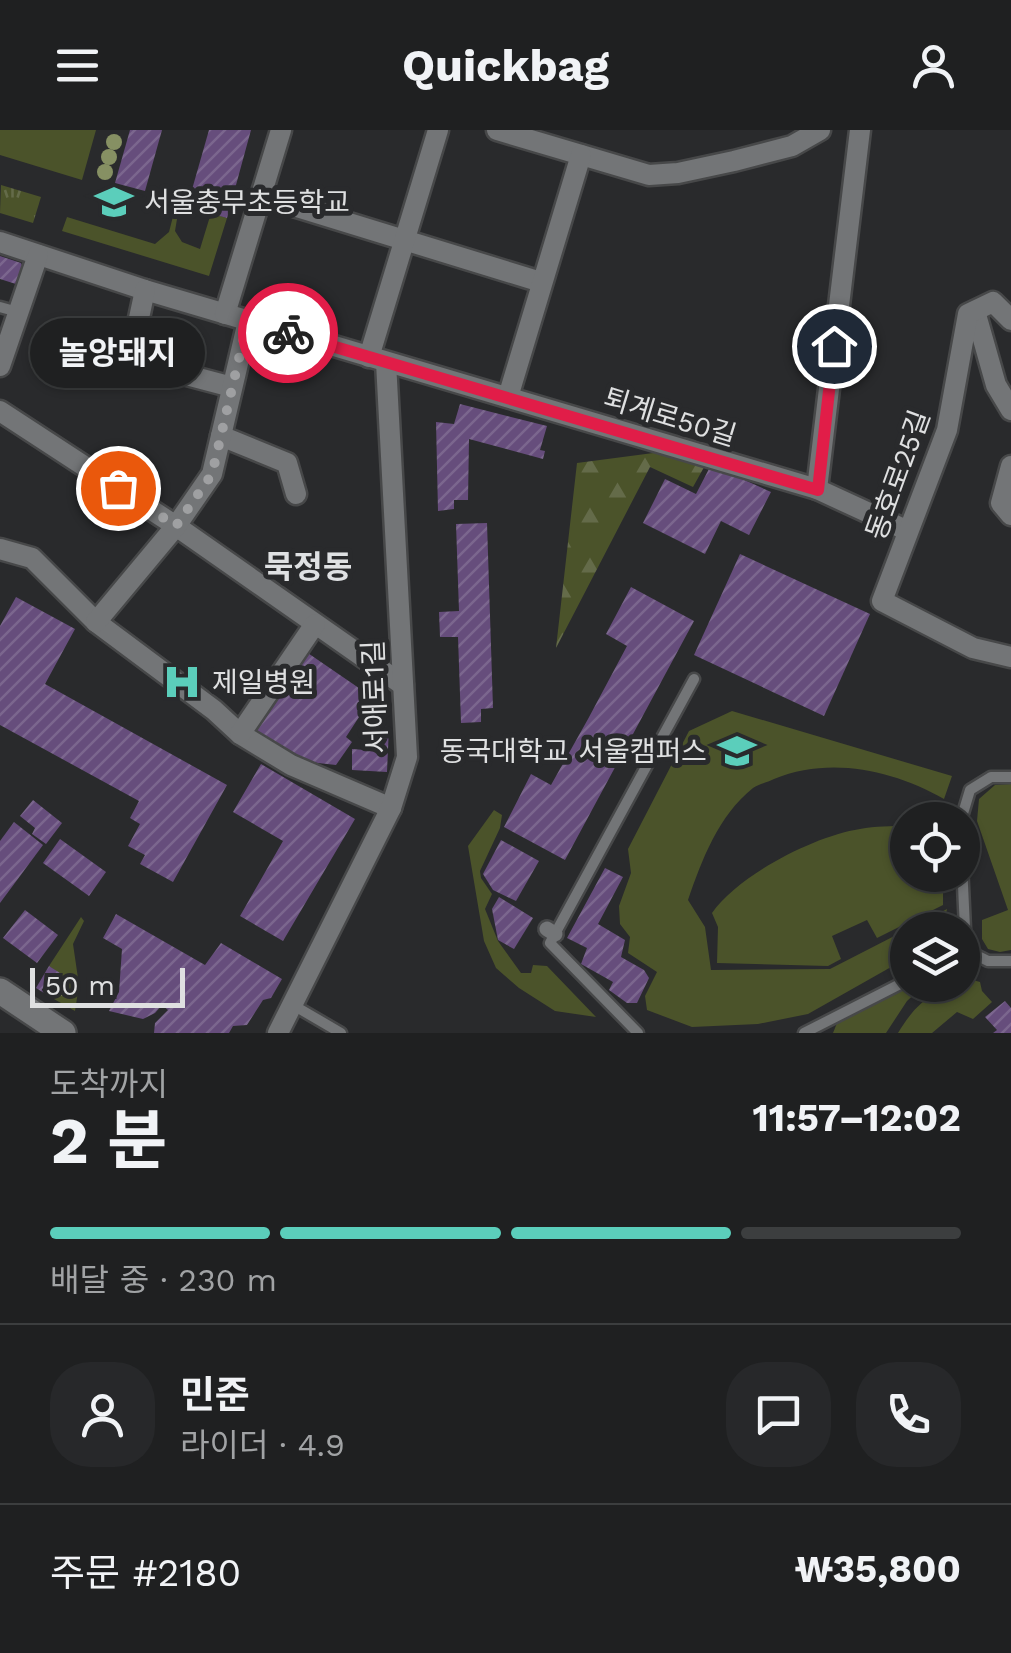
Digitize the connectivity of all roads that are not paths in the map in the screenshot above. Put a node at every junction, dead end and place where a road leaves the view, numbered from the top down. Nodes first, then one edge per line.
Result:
1 (281, 130) edge
2 (438, 130) edge
3 (820, 130) edge
4 (860, 130) edge
5 (508, 132) edge
6 (580, 155) junction
7 (261, 196) junction
8 (404, 240) junction
9 (0, 242) edge
10 (38, 255) junction
11 (541, 282) junction
12 (146, 290) junction
13 (9, 309) edge
14 (975, 311) junction
15 (225, 314) junction
16 (248, 320) junction
17 (1011, 320) edge
18 (1, 359) edge
19 (377, 359) junction
20 (232, 387) junction
21 (508, 398) junction
22 (0, 410) edge
23 (1011, 410) edge
24 (220, 436) junction
25 (1011, 466) edge
26 (818, 490) junction
27 (296, 494) dead end
28 (1011, 515) edge
29 (176, 526) junction
30 (908, 531) junction
31 (0, 549) edge
32 (96, 622) junction
33 (315, 624) junction
34 (1011, 657) edge
35 (694, 680) dead end
36 (403, 685) junction
37 (240, 734) junction
38 (1011, 777) edge
39 (966, 802) edge
40 (391, 808) junction
41 (980, 958) edge
42 (1011, 961) edge
43 (890, 989) edge
44 (0, 991) edge
45 (293, 1005) junction
46 (63, 1033) edge
47 (278, 1033) edge
48 (341, 1033) edge
49 (638, 1033) edge
50 (804, 1033) edge

1 - 7 street
2 - 8 street
3 - 6 street
4 - 26 street
5 - 6 street
6 - 11 street
7 - 8 street
7 - 15 street
8 - 11 street
8 - 19 street
9 - 10 street, 퇴계로50길
10 - 12 street, 퇴계로50길
10 - 13 street
11 - 21 street
12 - 15 street, 퇴계로50길
12 - 20 street
13 - 18 street
14 - 17 street
14 - 23 street
14 - 30 street, 동호로25길
15 - 16 street, 퇴계로50길
16 - 19 street, 퇴계로50길
16 - 20 street
19 - 21 street, 퇴계로50길
19 - 36 street, 서애로1길
20 - 24 street
21 - 26 street, 퇴계로50길
22 - 29 street
24 - 27 street
24 - 29 street
25 - 28 street
26 - 30 street, 퇴계로50길
29 - 32 street
29 - 33 street
30 - 34 street, 동호로25길
31 - 32 street
32 - 37 street
33 - 36 street
33 - 37 street
35 - 49 lane
36 - 40 street, 서애로1길
37 - 40 street
38 - 39 lane
40 - 45 street, 서애로1길
41 - 42 lane
43 - 50 lane
44 - 46 street
45 - 47 street, 서애로1길
45 - 48 lane

